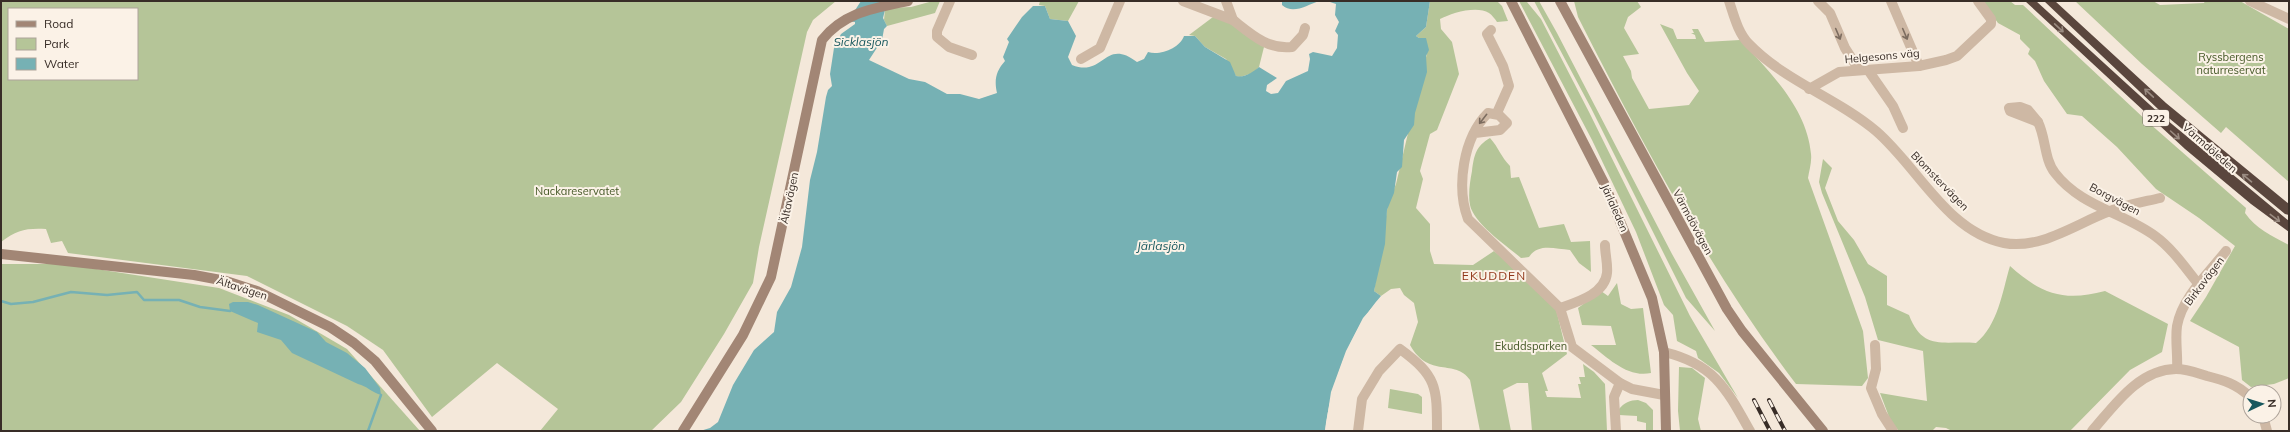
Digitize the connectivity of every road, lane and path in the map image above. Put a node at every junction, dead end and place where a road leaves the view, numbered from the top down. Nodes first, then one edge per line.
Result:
1 (908, 1) edge
2 (950, 1) edge
3 (1120, 1) edge
4 (1182, 1) edge
5 (1226, 1) edge
6 (1511, 1) edge
7 (1729, 1) edge
8 (1818, 1) edge
9 (1891, 1) edge
10 (1978, 1) edge
11 (2030, 1) edge
12 (2049, 1) edge
13 (2250, 1) edge
14 (1563, 4) edge
15 (2289, 19) edge
16 (1233, 20) junction
17 (1305, 28) dead end
18 (1491, 30) dead end
19 (972, 55) dead end
20 (1081, 59) dead end
21 (1919, 66) junction
22 (1863, 70) junction
23 (1810, 89) junction
24 (1498, 113) junction
25 (2038, 122) dead end
26 (1903, 128) dead end
27 (1475, 134) junction
28 (2160, 198) dead end
29 (2111, 210) junction
30 (2289, 211) edge
31 (2289, 228) edge
32 (1604, 245) dead end
33 (2226, 251) dead end
34 (1, 254) edge
35 (2200, 286) junction
36 (1560, 308) junction
37 (1875, 345) dead end
38 (1664, 352) junction
39 (2177, 369) junction
40 (1620, 383) junction
41 (2242, 388) edge
42 (1664, 395) junction
43 (432, 431) edge
44 (683, 431) edge
45 (1358, 431) edge
46 (1437, 431) edge
47 (1616, 431) edge
48 (1666, 431) edge
49 (1750, 431) edge
50 (1823, 431) edge
51 (1893, 431) edge
52 (2092, 431) edge

1 - 44 main road, Ältavägen
2 - 19 street
3 - 20 street
4 - 16 street
5 - 16 street
6 - 38 main road, Järlaleden
7 - 23 street, Blomstervägen
8 -> 22 street
9 -> 21 street
10 - 21 street, Helgesons väg
11 -> 31 highway, Värmdöleden / 222
30 -> 12 highway, Värmdöleden / 222
13 - 15 street
14 - 50 main road, Värmdövägen
16 - 17 street
18 - 24 street
21 - 22 street, Helgesons väg
22 - 23 street, Helgesons väg
22 - 26 street
23 - 29 street, Blomstervägen
24 -> 27 street
24 - 27 street
25 - 29 street, Borgvägen
27 - 36 street
28 - 29 street, Blomstervägen
29 - 35 street, Borgvägen
32 - 36 street
33 - 35 street, Birkavägen
34 - 43 main road, Ältavägen
35 - 39 street, Birkavägen
36 - 40 street
37 - 51 street
38 - 42 main road, Järlaleden
38 - 49 street
39 - 41 street
39 - 52 street
40 - 42 street
40 - 47 street
42 - 48 main road, Järlaleden
45 - 46 street

